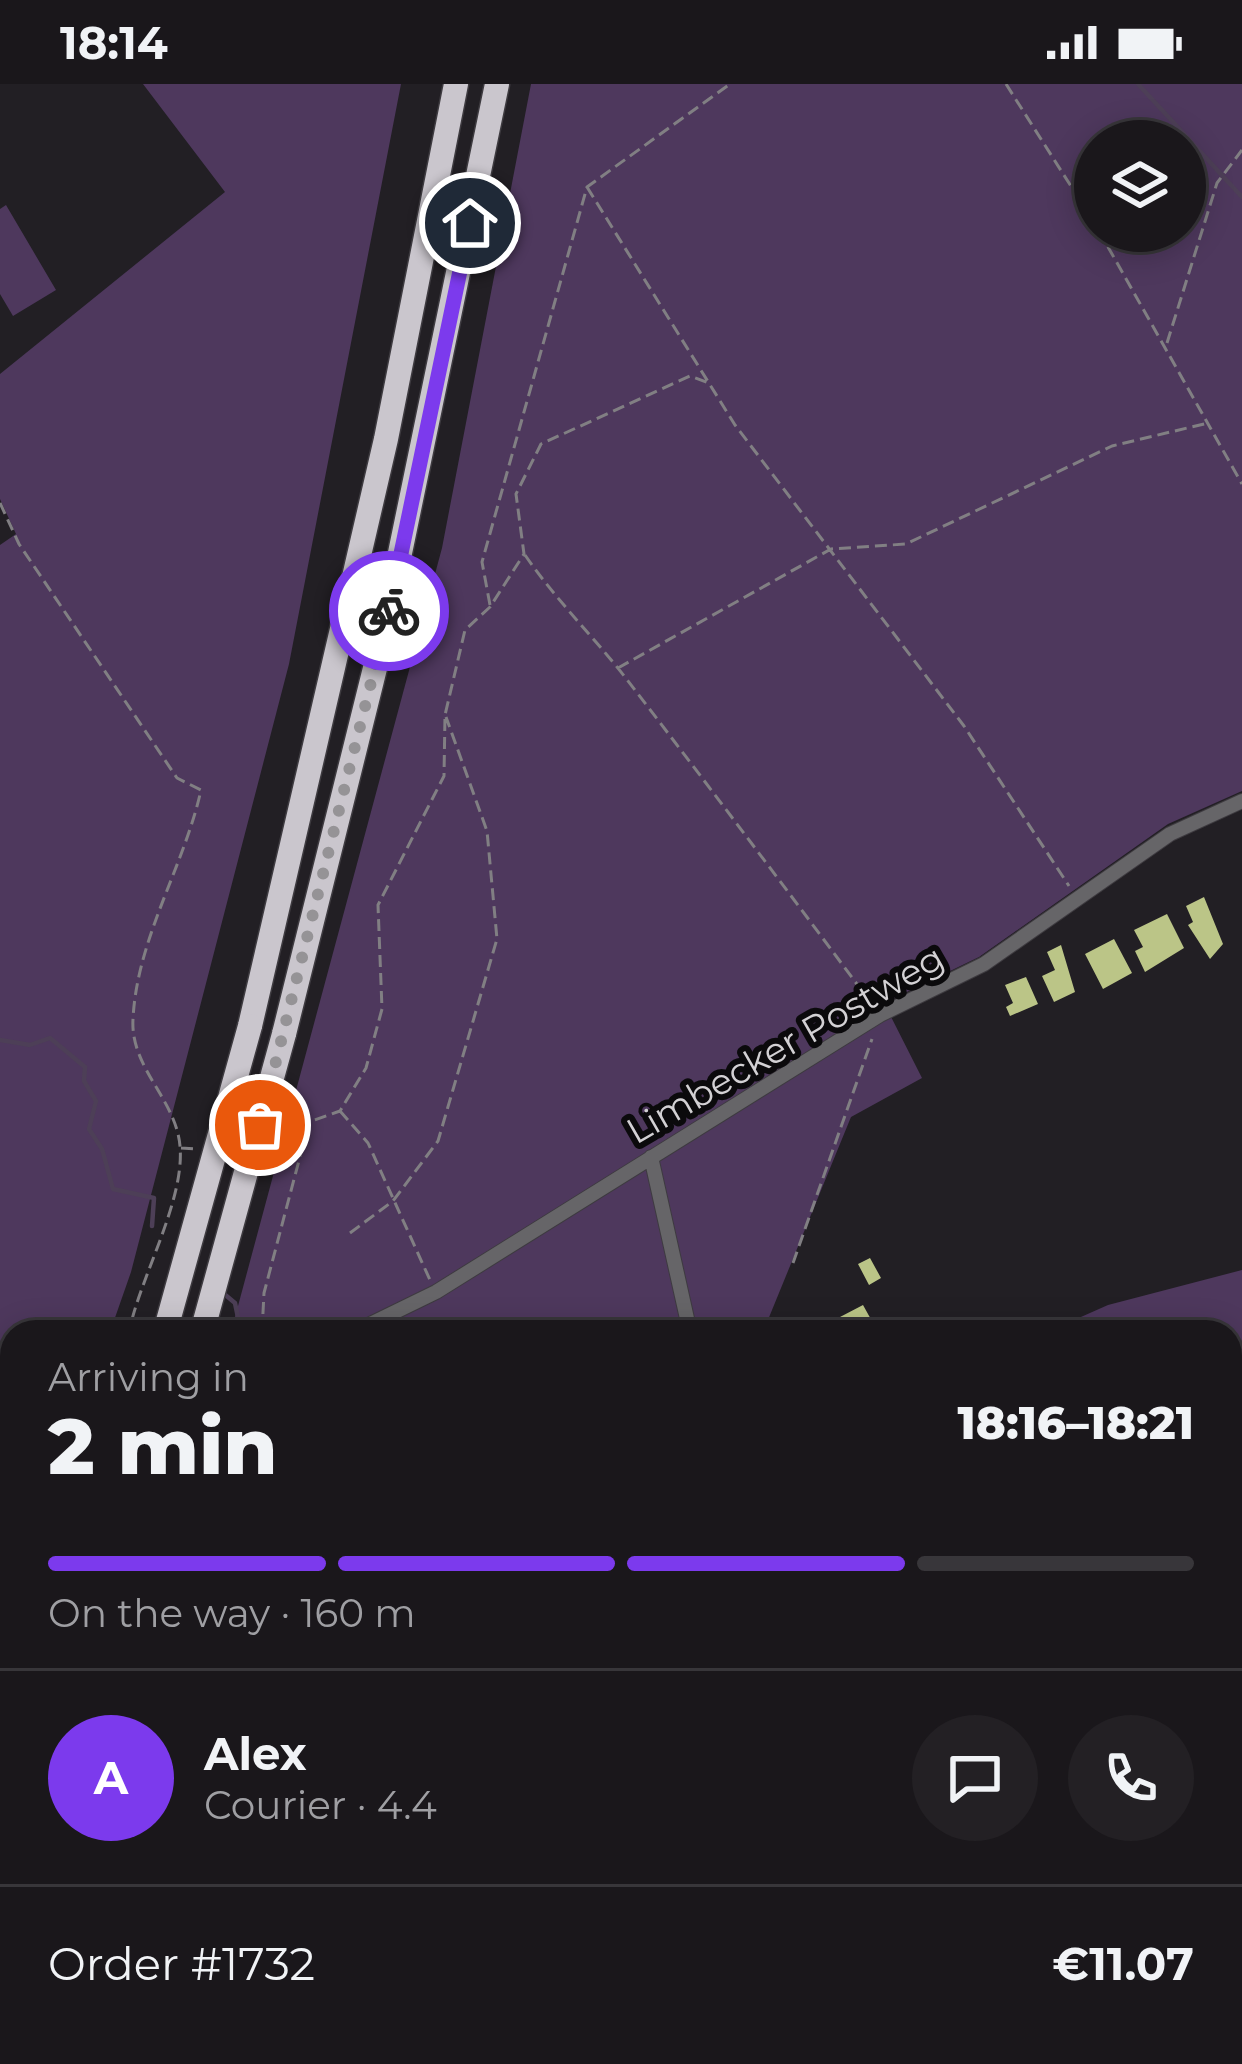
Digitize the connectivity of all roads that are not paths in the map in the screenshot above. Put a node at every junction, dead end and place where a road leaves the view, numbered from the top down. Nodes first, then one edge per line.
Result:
1 (456, 84) edge
2 (497, 84) edge
3 (1242, 801) edge
4 (651, 1157) junction
5 (168, 1320) edge
6 (205, 1320) edge
7 (379, 1320) edge
8 (688, 1320) edge

1 - 5 highway, bridge
2 - 6 highway, bridge
3 - 4 street, Limbecker Postweg
4 - 7 street, Limbecker Postweg
4 - 8 street

